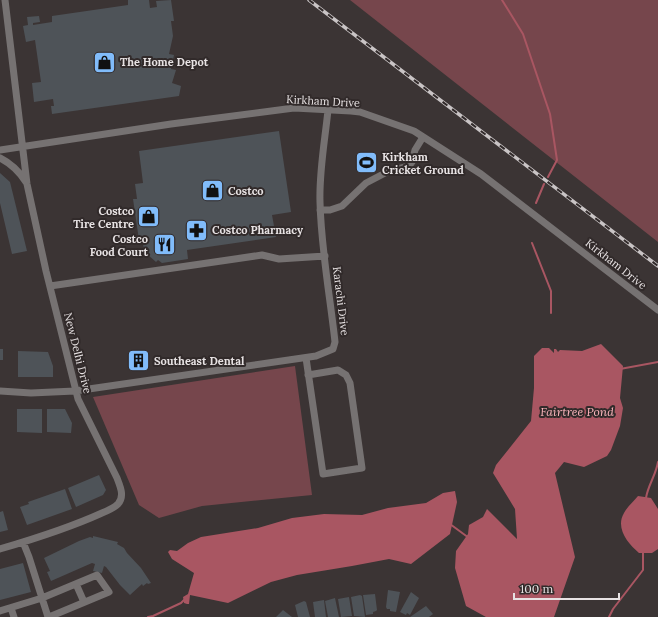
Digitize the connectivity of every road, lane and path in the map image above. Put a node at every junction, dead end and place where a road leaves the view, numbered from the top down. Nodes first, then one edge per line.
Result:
1 (5, 0) edge
2 (328, 110) junction
3 (423, 137) junction
4 (23, 146) junction
5 (0, 150) edge
6 (0, 158) edge
7 (27, 184) junction
8 (320, 210) junction
9 (325, 256) junction
10 (50, 286) junction
11 (658, 310) edge
12 (306, 358) junction
13 (308, 375) junction
14 (0, 391) edge
15 (75, 392) junction
16 (23, 542) junction
17 (0, 549) edge
18 (76, 584) junction
19 (42, 598) junction
20 (84, 602) junction
21 (11, 608) junction
22 (0, 611) edge
23 (14, 617) edge
24 (48, 617) edge

1 - 4 street, New Delhi Drive
2 - 3 street, Kirkham Drive
2 - 4 street, Kirkham Drive
2 - 8 street, Karachi Drive
3 - 8 street
3 - 11 street, Kirkham Drive
4 - 5 street, Kirkham Drive
4 - 7 street, New Delhi Drive
6 - 7 street
7 - 10 street, New Delhi Drive
8 - 9 street, Karachi Drive
9 - 10 street
9 - 12 street, Karachi Drive
10 - 15 street, New Delhi Drive
12 - 13 street
12 - 15 street, Karachi Drive
13 - 13 street
14 - 15 street, Karachi Drive
15 - 16 street, New Delhi Drive
16 - 17 street, New Delhi Drive
16 - 19 street
18 - 19 street
18 - 20 street
18 - 20 street
19 - 21 street
19 - 24 street
20 - 24 street
21 - 22 street
21 - 23 street

